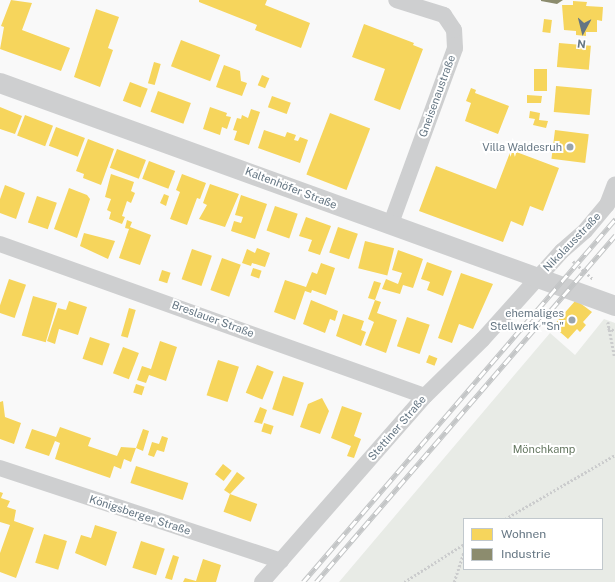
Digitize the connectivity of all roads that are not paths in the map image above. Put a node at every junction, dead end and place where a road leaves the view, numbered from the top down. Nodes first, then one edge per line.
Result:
1 (396, 0) edge
2 (0, 83) edge
3 (615, 184) edge
4 (390, 226) junction
5 (0, 244) edge
6 (538, 278) junction
7 (615, 306) edge
8 (425, 396) junction
9 (0, 468) edge
10 (281, 561) junction
11 (262, 582) edge

1 - 4 street, Gneisenaustraße
2 - 4 street, Kaltenhöfer Straße
3 - 6 street, Nikolausstraße
4 - 6 street, Kaltenhöfer Straße
5 - 8 street, Breslauer Straße
6 - 7 street, Kaltenhöfer Straße
6 - 8 street, Stettiner Straße
8 - 10 street, Stettiner Straße
9 - 10 street, Königsberger Straße
10 - 11 street, Stettiner Straße

